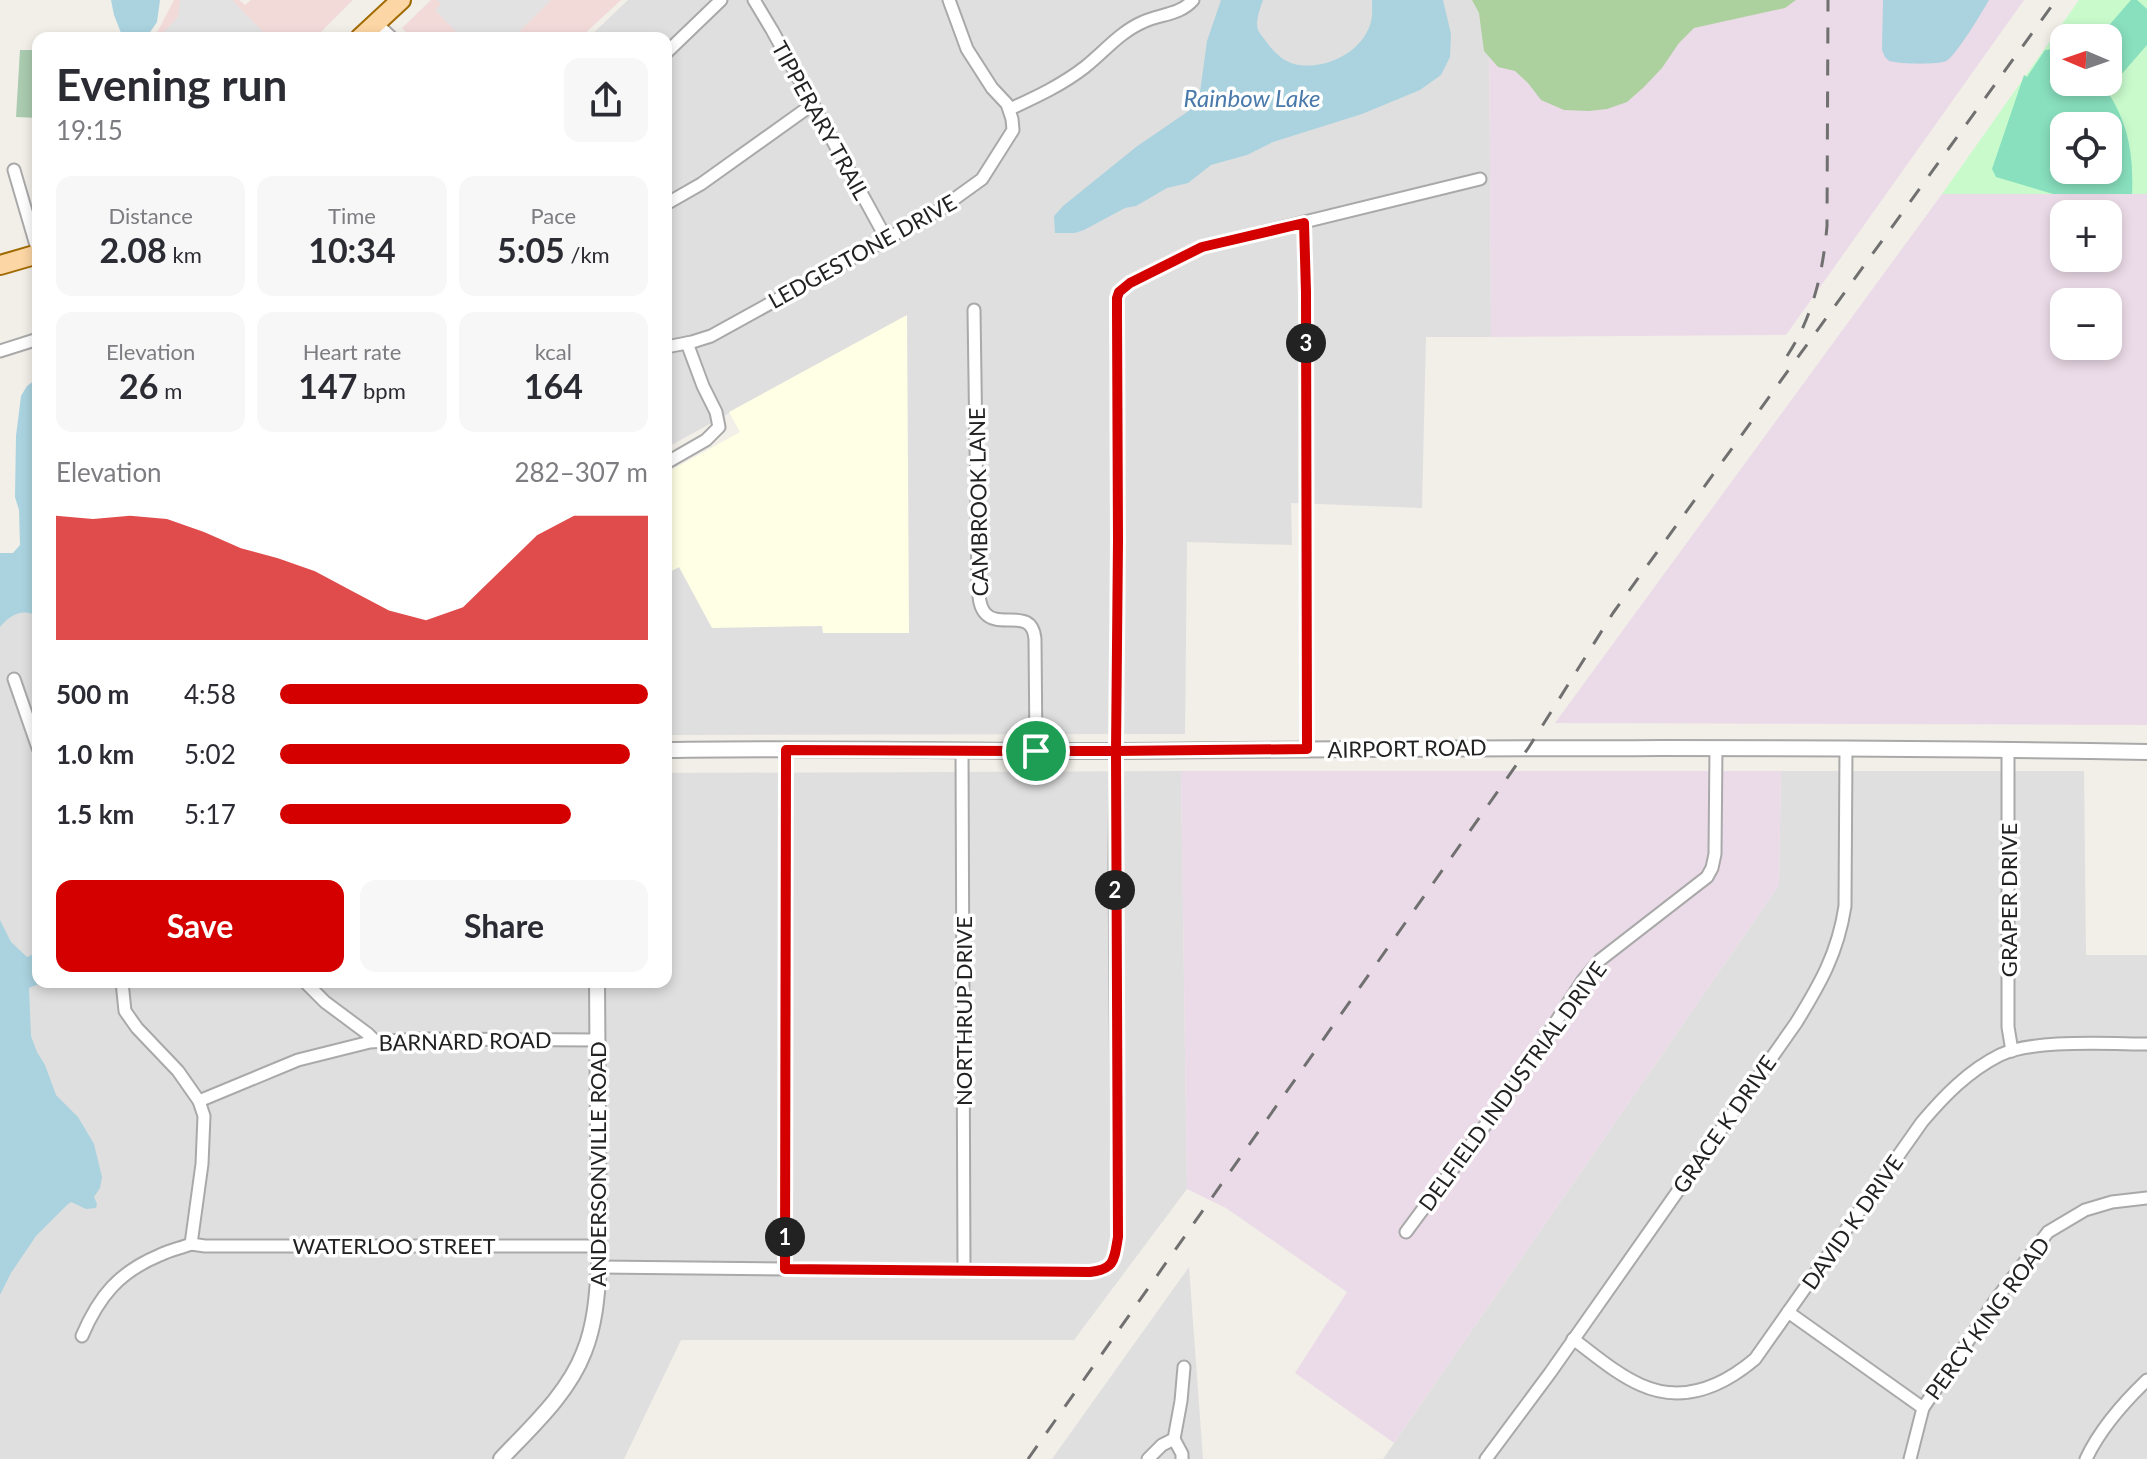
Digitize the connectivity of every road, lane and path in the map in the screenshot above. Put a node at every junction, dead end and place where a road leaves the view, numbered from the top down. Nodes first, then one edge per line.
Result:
1 (401, 0) edge
2 (721, 0) edge
3 (754, 0) edge
4 (949, 0) edge
5 (1193, 0) edge
6 (376, 23) junction
7 (366, 32) edge
8 (386, 32) edge
9 (672, 47) edge
10 (813, 104) junction
11 (1010, 109) junction
12 (14, 170) dead end
13 (1480, 179) dead end
14 (672, 201) edge
15 (1304, 223) junction
16 (32, 232) edge
17 (887, 240) junction
18 (32, 255) edge
19 (0, 265) edge
20 (974, 310) dead end
21 (32, 341) edge
22 (687, 343) junction
23 (672, 346) edge
24 (0, 351) edge
25 (672, 460) edge
26 (14, 679) dead end
27 (32, 731) edge
28 (1716, 748) junction
29 (1846, 748) junction
30 (1307, 749) junction
31 (2008, 749) junction
32 (672, 750) edge
33 (786, 750) junction
34 (962, 751) junction
35 (1036, 751) junction
36 (1116, 751) junction
37 (2147, 752) edge
38 (123, 988) edge
39 (311, 988) edge
40 (597, 988) edge
41 (597, 1040) junction
42 (375, 1041) junction
43 (2147, 1044) edge
44 (2012, 1051) junction
45 (199, 1101) junction
46 (2147, 1198) edge
47 (1406, 1232) dead end
48 (191, 1244) junction
49 (599, 1246) junction
50 (599, 1267) junction
51 (785, 1269) junction
52 (964, 1271) junction
53 (1788, 1312) junction
54 (82, 1336) dead end
55 (1573, 1339) junction
56 (1184, 1367) dead end
57 (2147, 1380) edge
58 (1923, 1408) junction
59 (1174, 1439) junction
60 (501, 1459) edge
61 (1148, 1459) edge
62 (1182, 1459) edge
63 (1486, 1459) edge
64 (1910, 1459) edge
65 (2086, 1459) edge

1 - 6 main road
2 - 9 street
3 - 10 street, TIPPERARY TRAIL
4 - 11 street
5 - 11 street
6 - 7 main road
6 - 8 street
10 - 14 street
10 - 17 street, TIPPERARY TRAIL
11 - 17 street, LEDGESTONE DRIVE
12 - 16 street
13 - 15 street
15 - 30 street
15 - 36 street
17 - 22 street, LEDGESTONE DRIVE
18 - 19 main road
20 - 35 street, CAMBROOK LANE
21 - 24 street
22 - 23 street, LEDGESTONE DRIVE
22 - 25 street
26 - 27 street
28 - 29 street, AIRPORT ROAD
28 - 30 street, AIRPORT ROAD
28 - 47 street, DELFIELD INDUSTRIAL DRIVE
29 - 31 street, AIRPORT ROAD
29 - 55 street, GRACE K DRIVE
30 - 36 street, AIRPORT ROAD
31 - 37 street, AIRPORT ROAD
31 - 44 street, GRAPER DRIVE
32 - 33 street, AIRPORT ROAD
33 - 34 street, AIRPORT ROAD
33 - 51 street
34 - 35 street, AIRPORT ROAD
34 - 52 street, NORTHRUP DRIVE
35 - 36 street, AIRPORT ROAD
36 - 52 street
38 - 45 street
39 - 42 street
40 - 41 street, ANDERSONVILLE ROAD
41 - 42 street, BARNARD ROAD
41 - 49 street, ANDERSONVILLE ROAD
42 - 45 street, BARNARD ROAD
43 - 44 street, DAVID K DRIVE
44 - 53 street, DAVID K DRIVE
45 - 48 street
46 - 58 street, PERCY KING ROAD
48 - 49 street, WATERLOO STREET
48 - 54 street
49 - 50 street, ANDERSONVILLE ROAD
50 - 51 street
50 - 60 street, ANDERSONVILLE ROAD
51 - 52 street
53 - 55 street, DAVID K DRIVE
53 - 58 street
55 - 63 street, GRACE K DRIVE
56 - 59 street
57 - 65 street
58 - 64 street, PERCY KING ROAD
59 - 61 street
59 - 62 street

